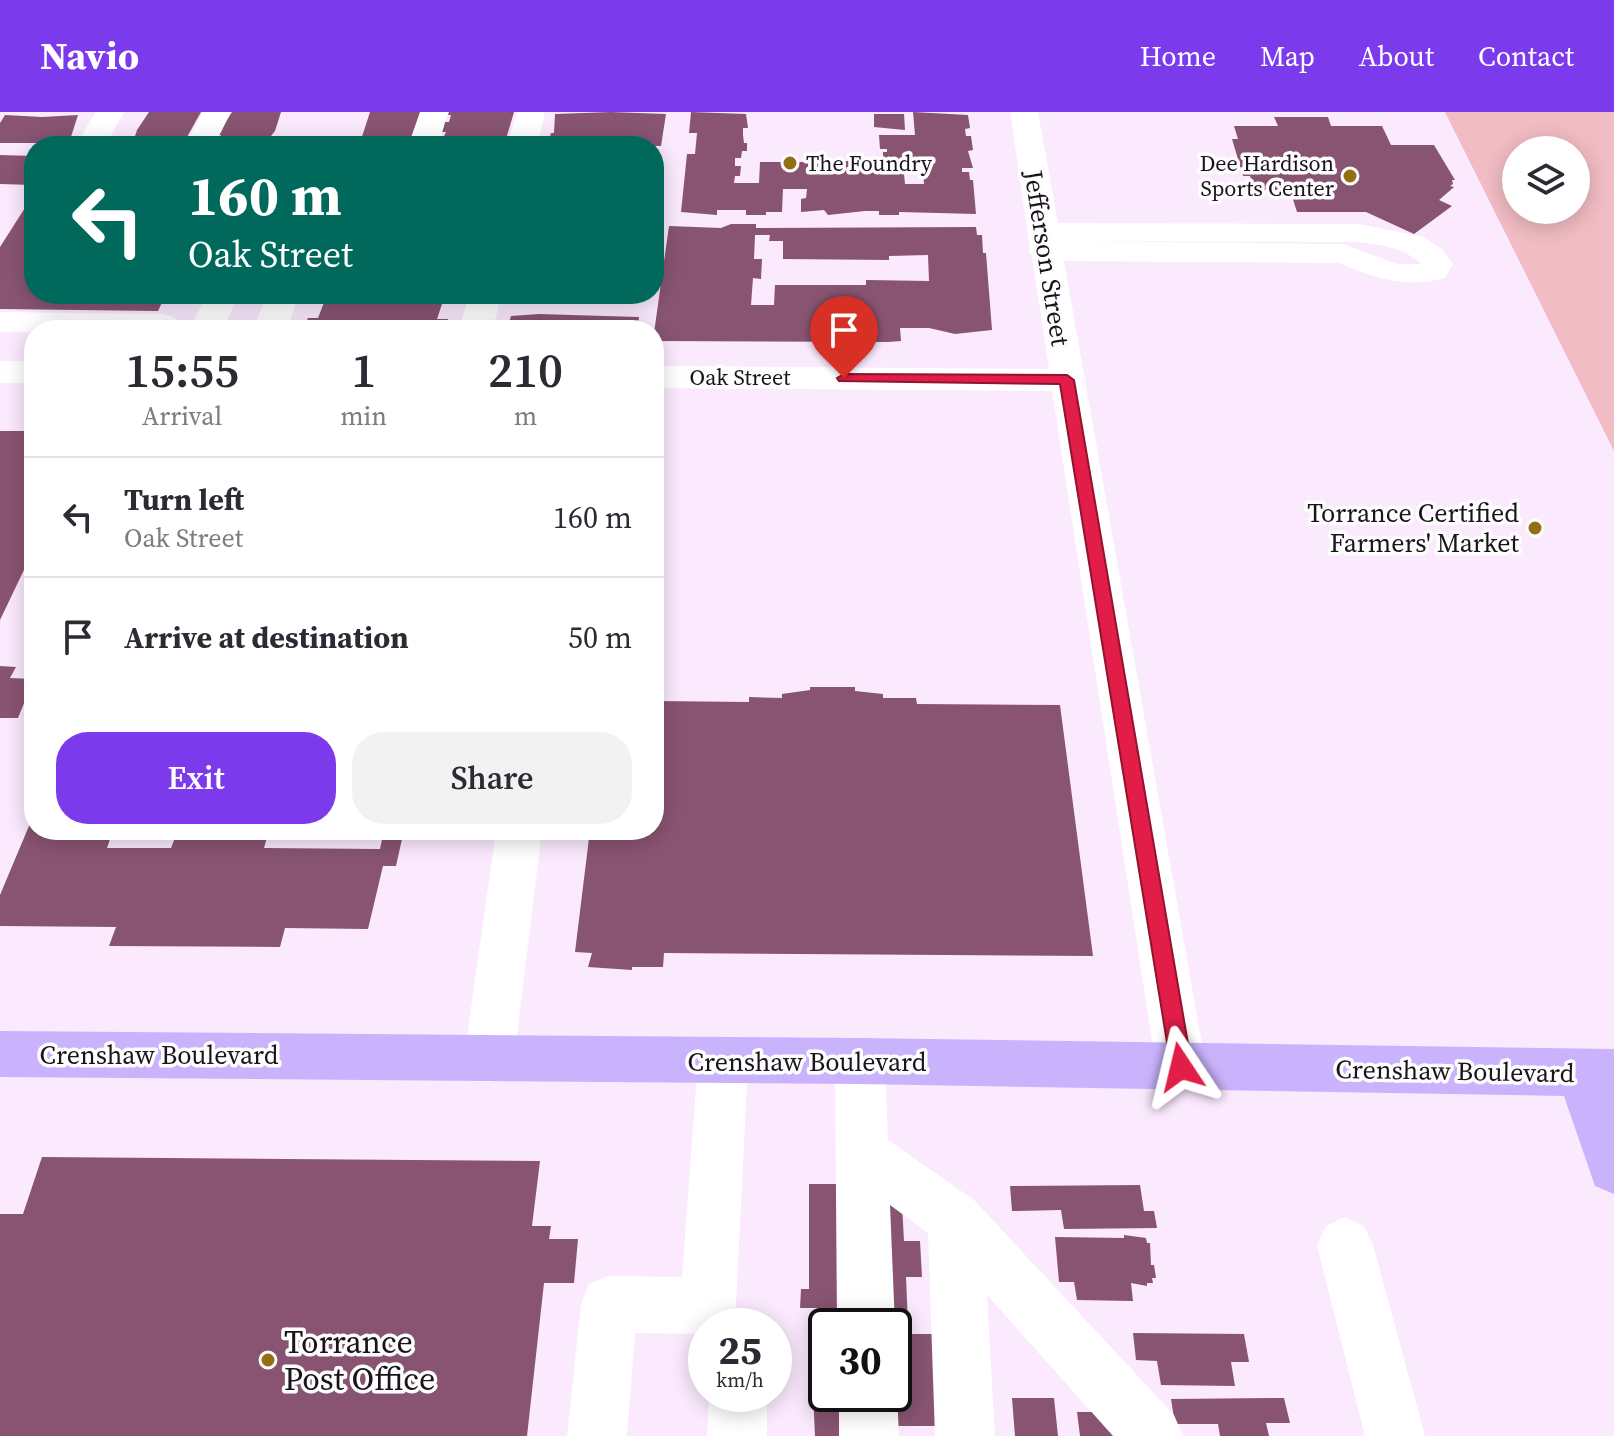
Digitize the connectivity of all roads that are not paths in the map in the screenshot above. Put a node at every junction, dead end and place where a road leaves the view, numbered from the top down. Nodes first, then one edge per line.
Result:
1 (110, 112) edge
2 (217, 112) edge
3 (434, 112) edge
4 (531, 112) edge
5 (1024, 112) edge
6 (96, 136) edge
7 (204, 136) edge
8 (426, 136) edge
9 (525, 136) edge
10 (1043, 242) junction
11 (0, 322) edge
12 (24, 323) edge
13 (0, 372) edge
14 (24, 372) edge
15 (664, 377) edge
16 (1067, 380) junction
17 (518, 840) edge
18 (0, 1054) edge
19 (489, 1059) junction
20 (723, 1061) junction
21 (860, 1061) junction
22 (1181, 1067) junction
23 (1598, 1073) edge
24 (862, 1153) junction
25 (1614, 1168) edge
26 (955, 1219) junction
27 (1345, 1245) dead end
28 (717, 1308) edge
29 (866, 1308) edge
30 (688, 1313) edge
31 (738, 1412) edge
32 (868, 1412) edge
33 (597, 1436) edge
34 (737, 1436) edge
35 (869, 1436) edge
36 (965, 1436) edge
37 (1153, 1436) edge
38 (1395, 1436) edge

1 - 6 street
2 - 7 street
3 - 8 street
4 - 9 street
5 - 10 street, Jefferson Street
10 - 10 street
10 - 16 street, Jefferson Street
11 - 12 street
13 - 14 street
15 - 16 street, Oak Street
16 - 22 street, Jefferson Street
17 - 19 street
18 - 19 main road, Crenshaw Boulevard
19 - 20 main road, Crenshaw Boulevard
20 - 21 main road, Crenshaw Boulevard
20 - 28 street
21 - 22 main road, Crenshaw Boulevard
21 - 24 street
22 - 23 main road, Crenshaw Boulevard
23 - 25 main road
24 - 26 street
24 - 29 street
26 - 36 street
26 - 37 street
27 - 38 street
30 - 33 street
31 - 34 street
32 - 35 street

